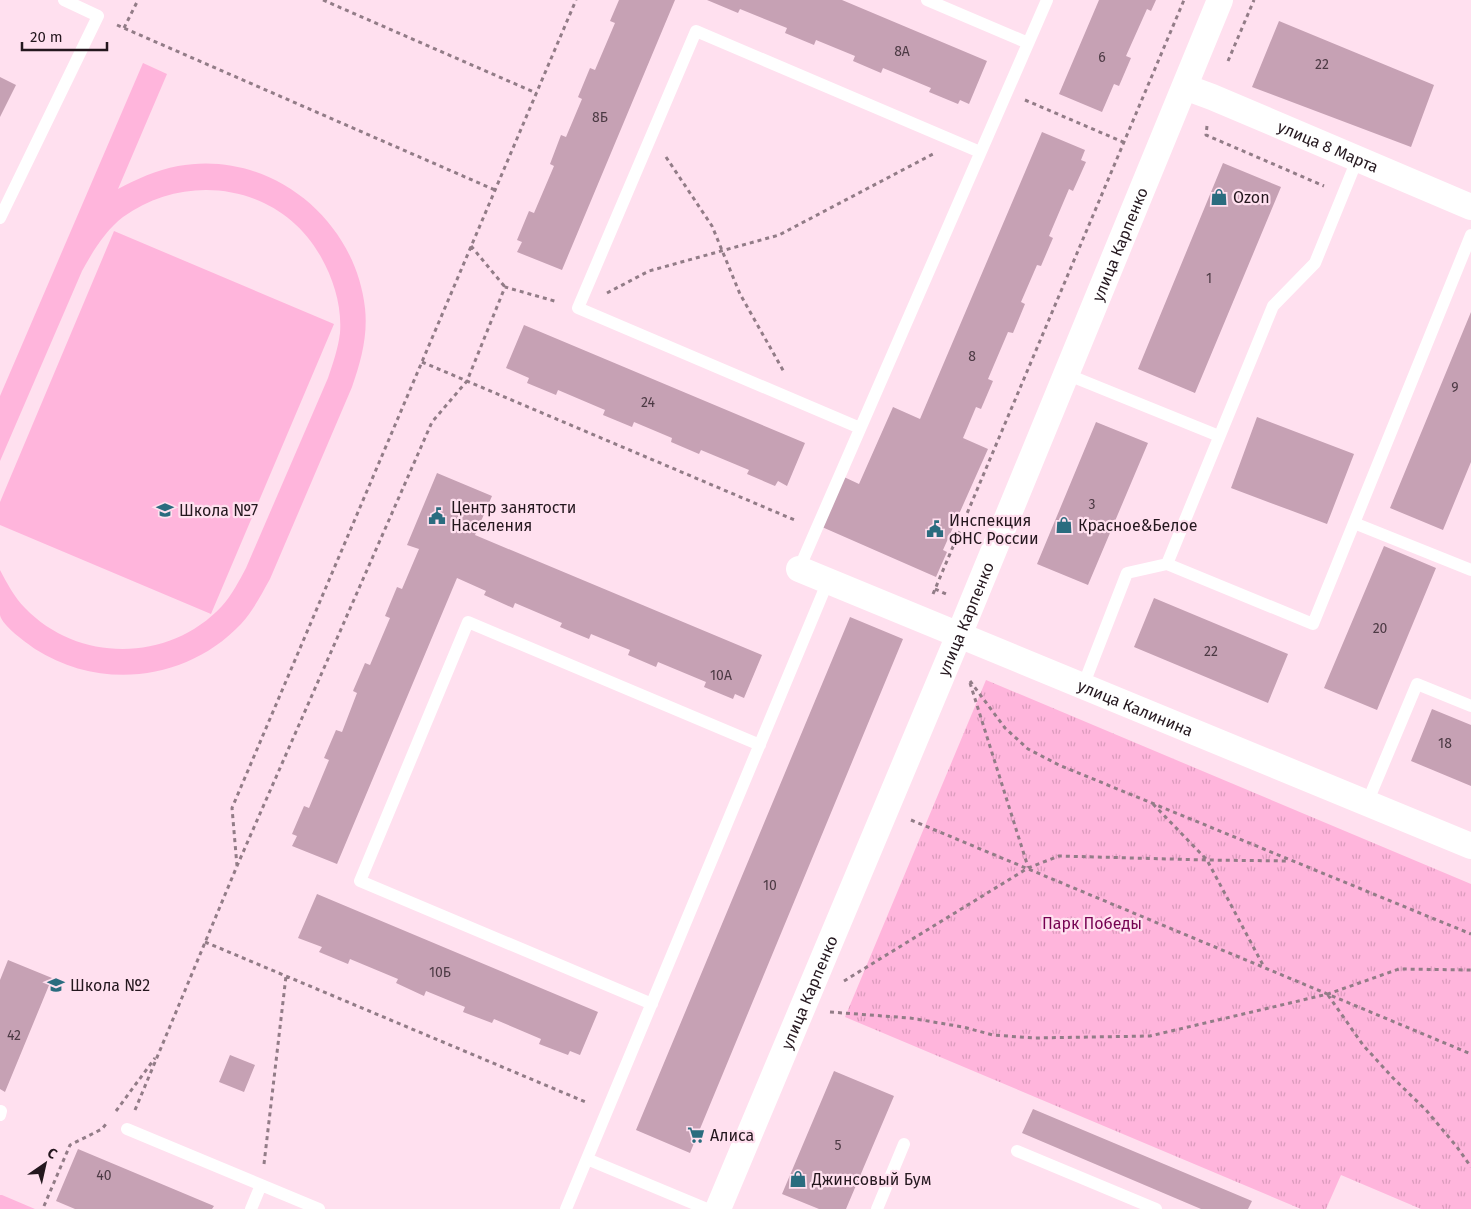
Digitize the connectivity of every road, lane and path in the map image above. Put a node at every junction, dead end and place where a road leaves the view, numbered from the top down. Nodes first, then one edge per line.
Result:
1 (64, 0) edge
2 (138, 0) edge
3 (323, 0) edge
4 (576, 0) edge
5 (927, 0) edge
6 (1047, 0) edge
7 (1184, 0) edge
8 (1220, 0) edge
9 (1254, 0) edge
10 (98, 16) junction
11 (124, 28) junction
12 (1028, 43) junction
13 (1184, 87) junction
14 (1007, 92) junction
15 (536, 93) junction
16 (1212, 97) junction
17 (652, 135) junction
18 (955, 142) junction
19 (1124, 142) junction
20 (980, 152) junction
21 (1357, 160) junction
22 (1330, 188) dead end
23 (495, 190) junction
24 (1471, 207) edge
25 (0, 218) edge
26 (1471, 234) edge
27 (471, 246) junction
28 (722, 250) junction
29 (505, 287) junction
30 (578, 308) junction
31 (422, 362) junction
32 (1066, 374) junction
33 (466, 381) junction
34 (802, 404) junction
35 (860, 428) junction
36 (1219, 436) junction
37 (1354, 523) junction
38 (816, 529) junction
39 (1166, 564) junction
40 (799, 569) joint
41 (1471, 570) edge
42 (828, 580) junction
43 (922, 619) junction
44 (959, 635) junction
45 (1083, 686) junction
46 (1471, 706) edge
47 (760, 745) junction
48 (1151, 803) junction
49 (1367, 803) junction
50 (910, 820) dead end
51 (1471, 846) edge
52 (1207, 860) junction
53 (1293, 861) junction
54 (237, 866) junction
55 (1028, 868) junction
56 (1471, 934) edge
57 (205, 942) junction
58 (1264, 968) junction
59 (1471, 970) edge
60 (286, 976) junction
61 (842, 983) dead end
62 (1328, 994) junction
63 (652, 1004) junction
64 (829, 1012) dead end
65 (159, 1053) junction
66 (1471, 1054) edge
67 (607, 1111) junction
68 (113, 1114) dead end
69 (108, 1122) dead end
70 (127, 1129) joint
71 (904, 1144) dead end
72 (1017, 1151) dead end
73 (588, 1159) junction
74 (1471, 1167) edge
75 (261, 1185) junction
76 (44, 1206) dead end
77 (251, 1209) edge
78 (319, 1209) edge
79 (566, 1209) edge
80 (707, 1209) edge
81 (718, 1209) edge
82 (877, 1209) edge
83 (1156, 1209) edge

1 - 10 lane
2 - 11 path
3 - 15 path
4 - 15 path
5 - 12 lane
6 - 12 lane
7 - 19 path
8 - 13 street, улица Карпенко
9 - 16 path
10 - 11 path
10 - 25 lane
11 - 23 path
12 - 14 lane
13 - 16 street, улица 8 Марта
13 - 32 street, улица Карпенко
14 - 19 path
14 - 20 lane
15 - 23 path
16 - 21 street, улица 8 Марта
16 - 22 path
17 - 18 lane
17 - 28 path
17 - 30 lane
18 - 20 lane
18 - 28 path
19 - 43 path
20 - 35 lane
21 - 24 street, улица 8 Марта
21 - 36 lane
23 - 27 path
26 - 37 lane
27 - 29 path
27 - 31 path
28 - 30 path
28 - 34 path
29 - 30 path
29 - 33 path
30 - 34 lane
31 - 33 path
31 - 54 path
32 - 36 lane
32 - 44 street, улица Карпенко
33 - 38 path
33 - 54 path
34 - 35 lane
35 - 38 lane
36 - 39 lane
37 - 39 lane
37 - 41 lane
38 - 40 lane
39 - 45 lane
40 - 42 street, улица Калинина
42 - 43 street, улица Калинина
42 - 47 lane
43 - 44 street, улица Калинина
44 - 45 street, улица Калинина
44 - 81 street, улица Карпенко
45 - 49 street, улица Калинина
46 - 49 lane
47 - 63 lane
47 - 63 lane
48 - 52 path
48 - 53 path
48 - 55 path
49 - 51 street, улица Калинина
50 - 55 path
52 - 53 path
52 - 55 path
52 - 58 path
53 - 56 path
54 - 57 path
55 - 58 path
55 - 61 path
57 - 60 path
57 - 65 path
58 - 62 path
59 - 62 path
60 - 67 path
60 - 75 path
62 - 64 path
62 - 66 path
62 - 74 path
63 - 67 lane
65 - 68 path
65 - 70 path
67 - 73 lane
69 - 76 path
70 - 75 lane
71 - 82 lane
72 - 83 lane
73 - 79 lane
73 - 80 lane
75 - 77 lane
75 - 78 lane

